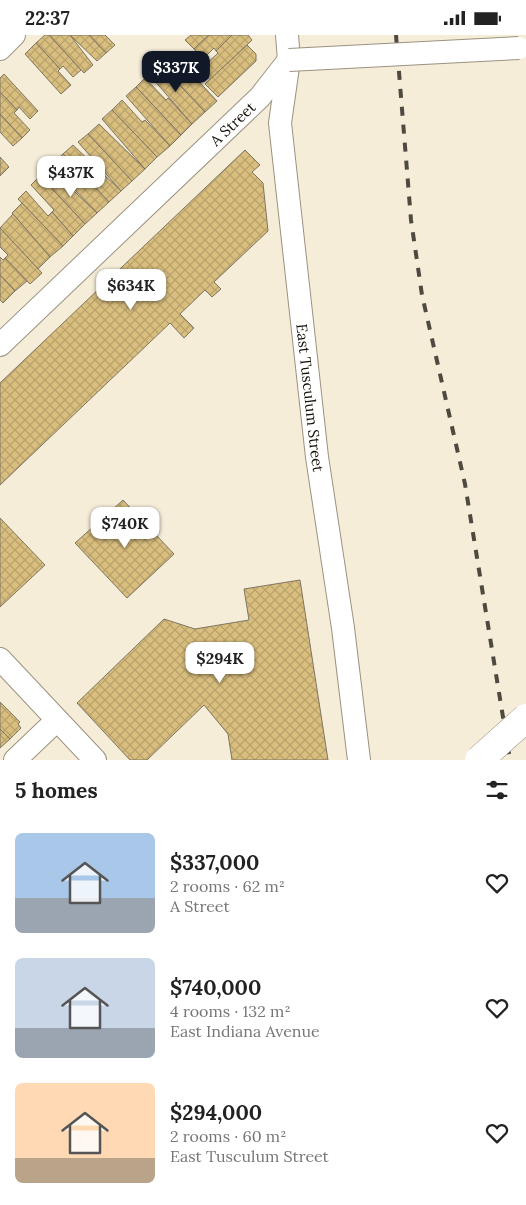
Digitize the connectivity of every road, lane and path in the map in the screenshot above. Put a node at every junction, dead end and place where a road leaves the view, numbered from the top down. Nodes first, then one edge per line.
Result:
1 (14, 35) edge
2 (274, 35) edge
3 (287, 35) edge
4 (522, 48) edge
5 (0, 49) edge
6 (289, 60) junction
7 (0, 345) edge
8 (0, 659) edge
9 (526, 718) edge
10 (57, 720) junction
11 (15, 760) edge
12 (95, 760) edge
13 (359, 760) edge
14 (479, 760) edge

1 - 5 street
2 - 6 street
3 - 6 street, East Tusculum Street
4 - 6 street, bridge
6 - 7 street, A Street
6 - 13 street, East Tusculum Street
8 - 10 street
9 - 14 street, bridge
10 - 11 street
10 - 12 street

